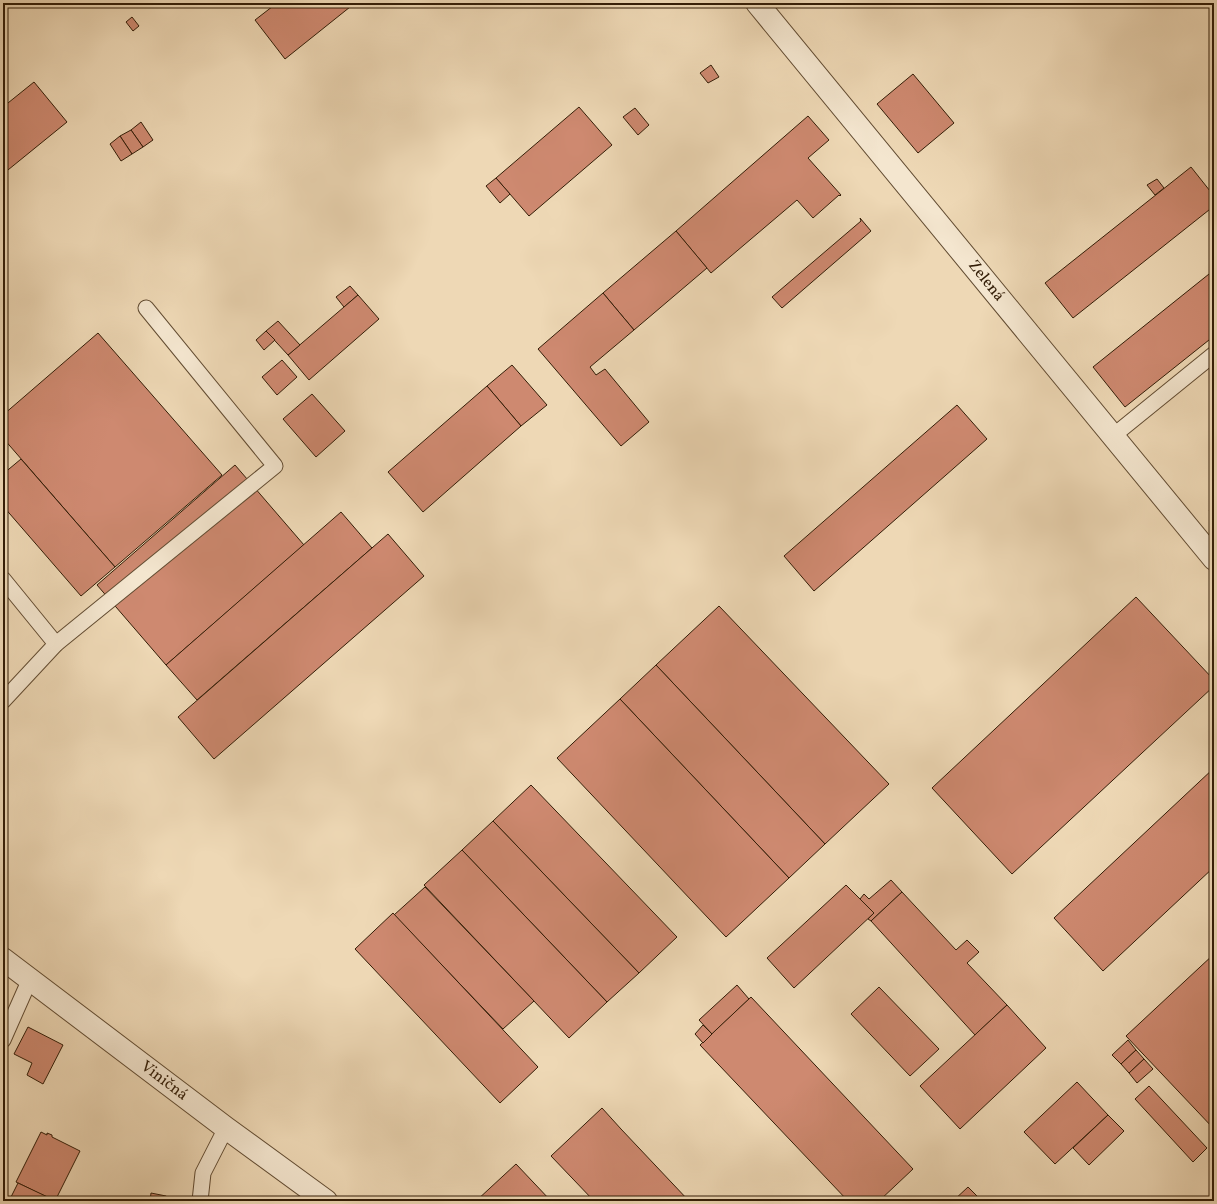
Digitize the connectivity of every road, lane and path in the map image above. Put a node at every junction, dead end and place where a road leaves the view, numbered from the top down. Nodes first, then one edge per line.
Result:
1 (757, 3) edge
2 (146, 308) dead end
3 (1214, 354) edge
4 (1113, 436) junction
5 (1214, 559) edge
6 (3, 579) edge
7 (56, 644) junction
8 (3, 701) edge
9 (3, 959) edge
10 (30, 979) junction
11 (3, 1040) edge
12 (226, 1128) junction
13 (200, 1201) edge
14 (326, 1201) edge

1 - 4 street, Zelená
2 - 7 lane
3 - 4 lane
4 - 5 street, Zelená
6 - 7 lane
7 - 8 lane
9 - 10 street, Viničná
10 - 11 lane
10 - 12 street, Viničná
12 - 13 lane
12 - 14 street, Viničná

